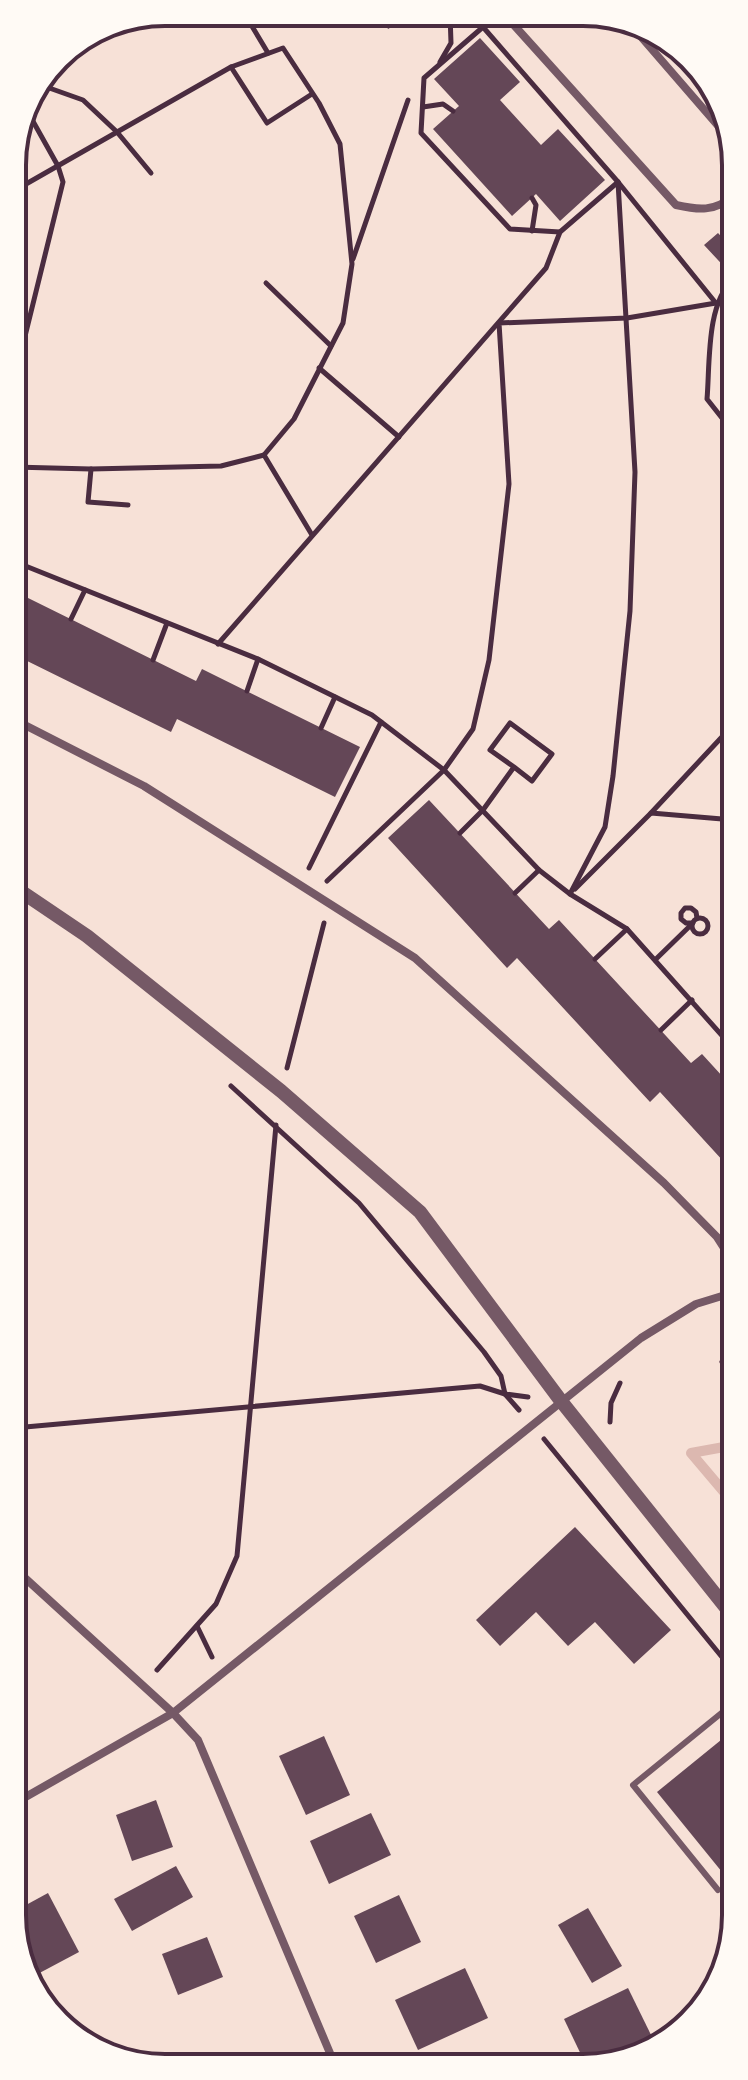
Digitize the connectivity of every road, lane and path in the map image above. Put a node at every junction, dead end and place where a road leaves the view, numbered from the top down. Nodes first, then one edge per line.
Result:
1 (252, 26) edge
2 (450, 26) edge
3 (515, 26) edge
4 (483, 27) joint
5 (644, 40) edge
6 (268, 53) junction
7 (438, 66) junction
8 (231, 67) junction
9 (50, 88) edge
10 (312, 94) junction
11 (408, 100) dead end
12 (423, 107) junction
13 (453, 111) dead end
14 (714, 121) edge
15 (33, 123) edge
16 (117, 132) junction
17 (636, 161) junction
18 (58, 166) junction
19 (151, 173) dead end
20 (618, 182) junction
21 (26, 184) edge
22 (532, 198) dead end
23 (722, 204) edge
24 (532, 231) junction
25 (560, 232) junction
26 (352, 264) junction
27 (266, 283) dead end
28 (722, 292) edge
29 (716, 303) junction
30 (627, 318) junction
31 (499, 323) junction
32 (26, 332) edge
33 (331, 346) junction
34 (319, 368) junction
35 (722, 418) edge
36 (399, 437) junction
37 (264, 455) junction
38 (26, 467) edge
39 (91, 469) junction
40 (128, 505) dead end
41 (312, 535) junction
42 (26, 566) edge
43 (85, 590) junction
44 (71, 619) dead end
45 (167, 623) junction
46 (218, 644) junction
47 (258, 659) junction
48 (153, 660) dead end
49 (247, 691) dead end
50 (335, 697) junction
51 (381, 722) junction
52 (26, 726) edge
53 (321, 728) dead end
54 (722, 737) edge
55 (514, 767) junction
56 (444, 770) junction
57 (483, 810) junction
58 (651, 813) junction
59 (722, 819) edge
60 (460, 833) dead end
61 (539, 870) junction
62 (300, 885) junction
63 (314, 893) junction
64 (515, 893) dead end
65 (570, 894) junction
66 (26, 895) edge
67 (329, 903) junction
68 (695, 921) dead end
69 (627, 929) junction
70 (595, 959) dead end
71 (655, 960) junction
72 (692, 1000) junction
73 (661, 1030) dead end
74 (722, 1035) edge
75 (222, 1078) dead end
76 (281, 1091) junction
77 (276, 1127) junction
78 (722, 1245) edge
79 (722, 1296) edge
80 (622, 1379) dead end
81 (505, 1394) junction
82 (561, 1401) junction
83 (249, 1407) junction
84 (531, 1423) junction
85 (26, 1427) edge
86 (617, 1432) dead end
87 (26, 1579) edge
88 (722, 1603) edge
89 (197, 1626) junction
90 (722, 1657) edge
91 (221, 1675) junction
92 (141, 1684) junction
93 (173, 1713) junction
94 (721, 1714) edge
95 (26, 1797) edge
96 (718, 1890) dead end
97 (330, 2054) edge

1 - 6 path
2 - 7 path
3 - 17 street
4 - 7 path
4 - 20 path
5 - 14 street
6 - 8 path
6 - 10 path
7 - 12 path
8 - 10 path
8 - 16 path
9 - 16 path
10 - 26 path
11 - 26 path
12 - 13 path
12 - 24 path
15 - 18 path
16 - 18 path
16 - 19 path
17 - 20 path
17 - 23 street
18 - 21 path
18 - 32 path
20 - 25 path
20 - 29 path
20 - 30 path
22 - 24 path
24 - 25 path
25 - 31 path
26 - 33 path
27 - 33 path
28 - 29 path
29 - 30 path
29 - 35 path
30 - 31 path
30 - 65 path
31 - 36 path
31 - 56 path
33 - 34 path
34 - 36 path
34 - 37 path
36 - 41 path
37 - 39 path
37 - 41 path
38 - 39 path
39 - 40 path
41 - 46 path
42 - 43 path
43 - 44 path
43 - 45 path
45 - 46 path
45 - 48 path
46 - 47 path
47 - 49 path
47 - 50 path
50 - 51 path
50 - 53 path
51 - 56 path
51 - 62 path
52 - 62 street
54 - 58 path
55 - 55 path
55 - 57 path
56 - 57 path
56 - 63 path
57 - 60 path
57 - 61 path
58 - 59 path
58 - 65 path
61 - 64 path
61 - 65 path
62 - 63 street
63 - 67 street
65 - 69 path
66 - 76 street
67 - 76 path
67 - 78 street
68 - 71 path
69 - 70 path
69 - 71 path
71 - 72 path
72 - 73 path
72 - 74 path
75 - 77 path
76 - 77 path
76 - 82 street
77 - 81 path
77 - 83 path
79 - 82 street
80 - 86 path
81 - 82 path
81 - 83 path
81 - 84 path
82 - 84 street
82 - 88 street
83 - 85 path
83 - 89 path
84 - 90 path
84 - 91 street
87 - 92 street
89 - 91 path
89 - 92 path
91 - 93 street
92 - 93 street
93 - 95 street
93 - 97 street
94 - 96 lane

